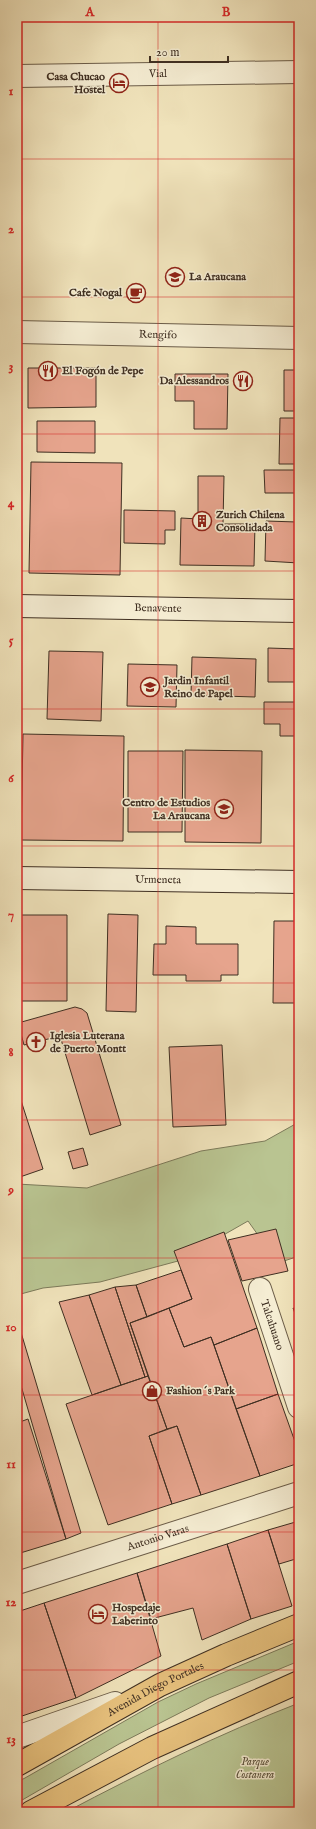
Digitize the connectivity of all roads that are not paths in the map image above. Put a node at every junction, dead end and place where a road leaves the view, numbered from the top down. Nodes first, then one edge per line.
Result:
1 (299, 72) edge
2 (17, 76) edge
3 (17, 332) edge
4 (299, 338) edge
5 (17, 606) edge
6 (299, 611) edge
7 (17, 878) edge
8 (299, 882) edge
9 (260, 1289) dead end
10 (299, 1407) edge
11 (299, 1493) edge
12 (17, 1583) edge
13 (299, 1625) edge
14 (299, 1682) edge
15 (160, 1685) junction
16 (17, 1737) edge
17 (17, 1765) edge
18 (31, 1812) edge

1 - 2 street, Vial
3 - 4 street, Rengifo
5 - 6 street, Benavente
7 - 8 street, Urmeneta
9 - 10 street, Talcahuano
11 - 12 street, Antonio Varas
13 - 15 highway, Avenida Diego Portales
14 - 18 highway
15 - 16 street
15 - 17 highway, Avenida Diego Portales

